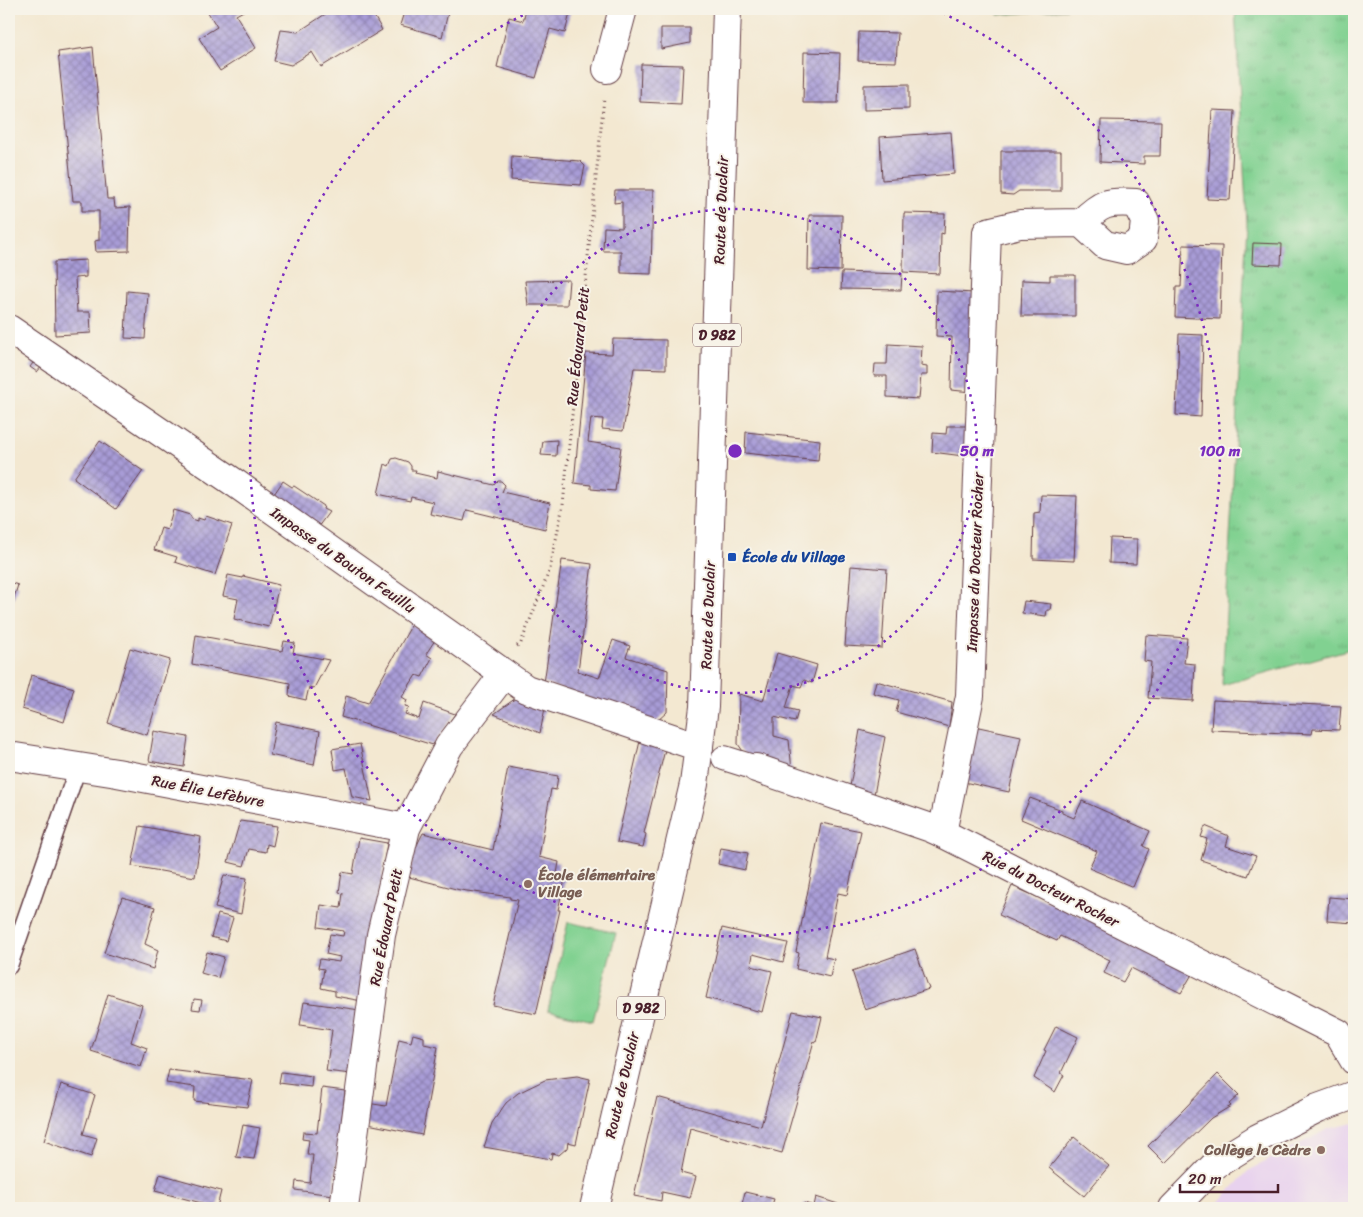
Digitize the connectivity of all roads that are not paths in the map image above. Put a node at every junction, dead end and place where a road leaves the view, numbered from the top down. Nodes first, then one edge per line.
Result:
1 (623, 9) edge
2 (727, 9) edge
3 (607, 69) road end
4 (1081, 223) dead end
5 (9, 329) edge
6 (499, 670) junction
7 (699, 747) junction
8 (9, 756) edge
9 (724, 758) dead end
10 (78, 767) junction
11 (756, 768) joint
12 (406, 828) junction
13 (942, 834) junction
14 (9, 966) edge
15 (1354, 1060) edge
16 (1354, 1095) edge
17 (344, 1208) edge
18 (594, 1208) edge
19 (1173, 1208) edge

1 - 3 street
2 - 7 street, Route de Duclair / D 982
4 - 13 street, Impasse du Docteur Rocher
5 - 6 street, Impasse du Bouton Feuillu
6 - 7 street, Impasse du Bouton Feuillu
6 - 12 street, Rue Édouard Petit
7 - 18 street, Route de Duclair / D 982
8 - 10 street, Rue Élie Lefèbvre
9 - 11 street, Rue du Docteur Rocher
10 - 12 street, Rue Élie Lefèbvre
10 - 14 lane
11 - 13 street, Rue du Docteur Rocher
12 - 17 street, Rue Édouard Petit
13 - 15 street, Rue du Docteur Rocher
16 - 19 street

